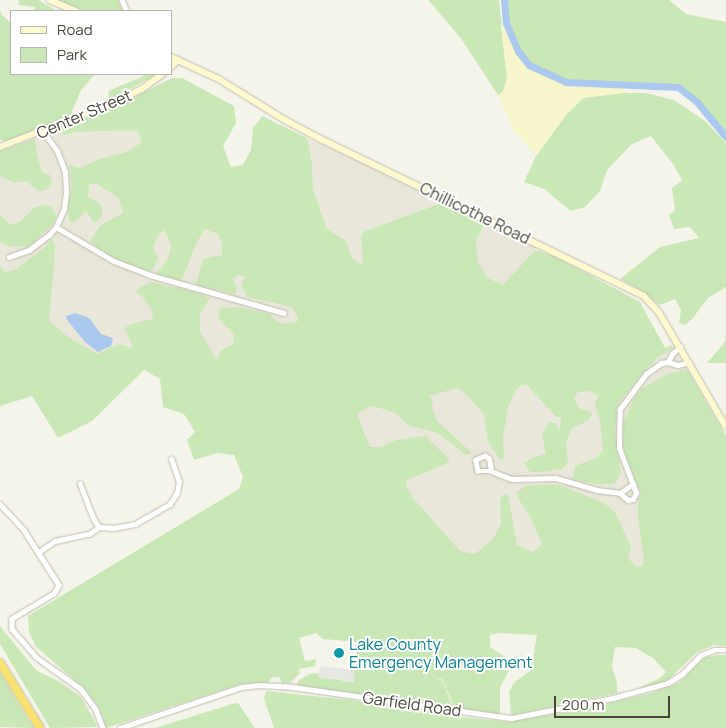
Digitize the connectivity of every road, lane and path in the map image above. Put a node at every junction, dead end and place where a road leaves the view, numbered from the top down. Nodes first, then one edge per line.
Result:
1 (50, 0) edge
2 (74, 10) edge
3 (172, 57) edge
4 (178, 60) junction
5 (172, 66) edge
6 (162, 75) edge
7 (43, 132) junction
8 (0, 147) edge
9 (56, 227) junction
10 (9, 257) dead end
11 (284, 313) dead end
12 (680, 347) junction
13 (668, 362) junction
14 (689, 362) junction
15 (726, 426) edge
16 (171, 459) dead end
17 (491, 471) dead end
18 (80, 483) dead end
19 (633, 484) junction
20 (620, 493) junction
21 (0, 504) edge
22 (99, 526) junction
23 (39, 552) junction
24 (726, 650) edge
25 (0, 663) edge
26 (40, 728) edge
27 (103, 728) edge
28 (120, 728) edge

1 - 2 main road
3 - 4 main road, Chillicothe Road
4 - 5 main road
4 - 12 main road, Chillicothe Road
6 - 7 main road, Center Street
7 - 8 main road, Center Street
7 - 9 street
9 - 10 street
9 - 11 street
12 - 13 street
12 - 14 main road, Chillicothe Road
13 - 14 street
13 - 19 street
14 - 15 main road, Chillicothe Road
16 - 22 street
17 - 20 street
18 - 22 street
19 - 20 street
19 - 20 street
21 - 23 street
22 - 23 street
23 - 27 street
24 - 28 street, Garfield Road
25 - 26 highway

